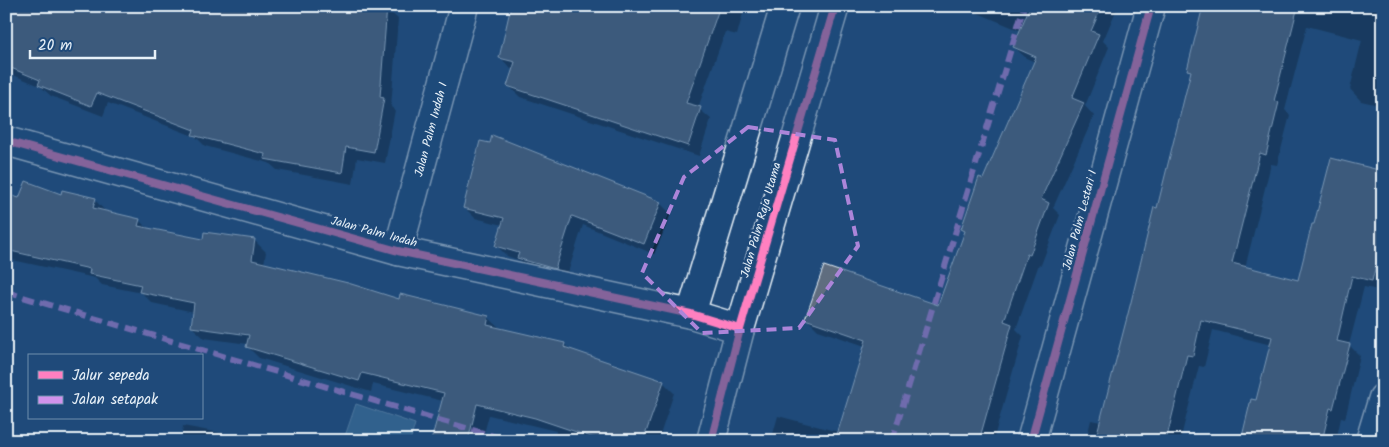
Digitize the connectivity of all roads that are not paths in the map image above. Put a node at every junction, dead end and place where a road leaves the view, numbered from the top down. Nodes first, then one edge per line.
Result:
1 (785, 6) edge
2 (835, 6) edge
3 (1151, 6) edge
4 (460, 8) edge
5 (6, 141) edge
6 (398, 251) junction
7 (691, 314) junction
8 (740, 329) junction
9 (1383, 398) edge
10 (711, 441) edge
11 (1030, 441) edge
12 (1370, 441) edge

1 - 7 street
2 - 8 street, Jalan Palm Raja Utama
3 - 11 street, Jalan Palm Lestari I
4 - 6 street, Jalan Palm Indah I
5 - 6 street, Jalan Palm Indah
6 - 7 street, Jalan Palm Indah
7 - 8 street, Jalan Palm Indah
8 - 10 street, Jalan Palm Raja Utama
9 - 12 street

